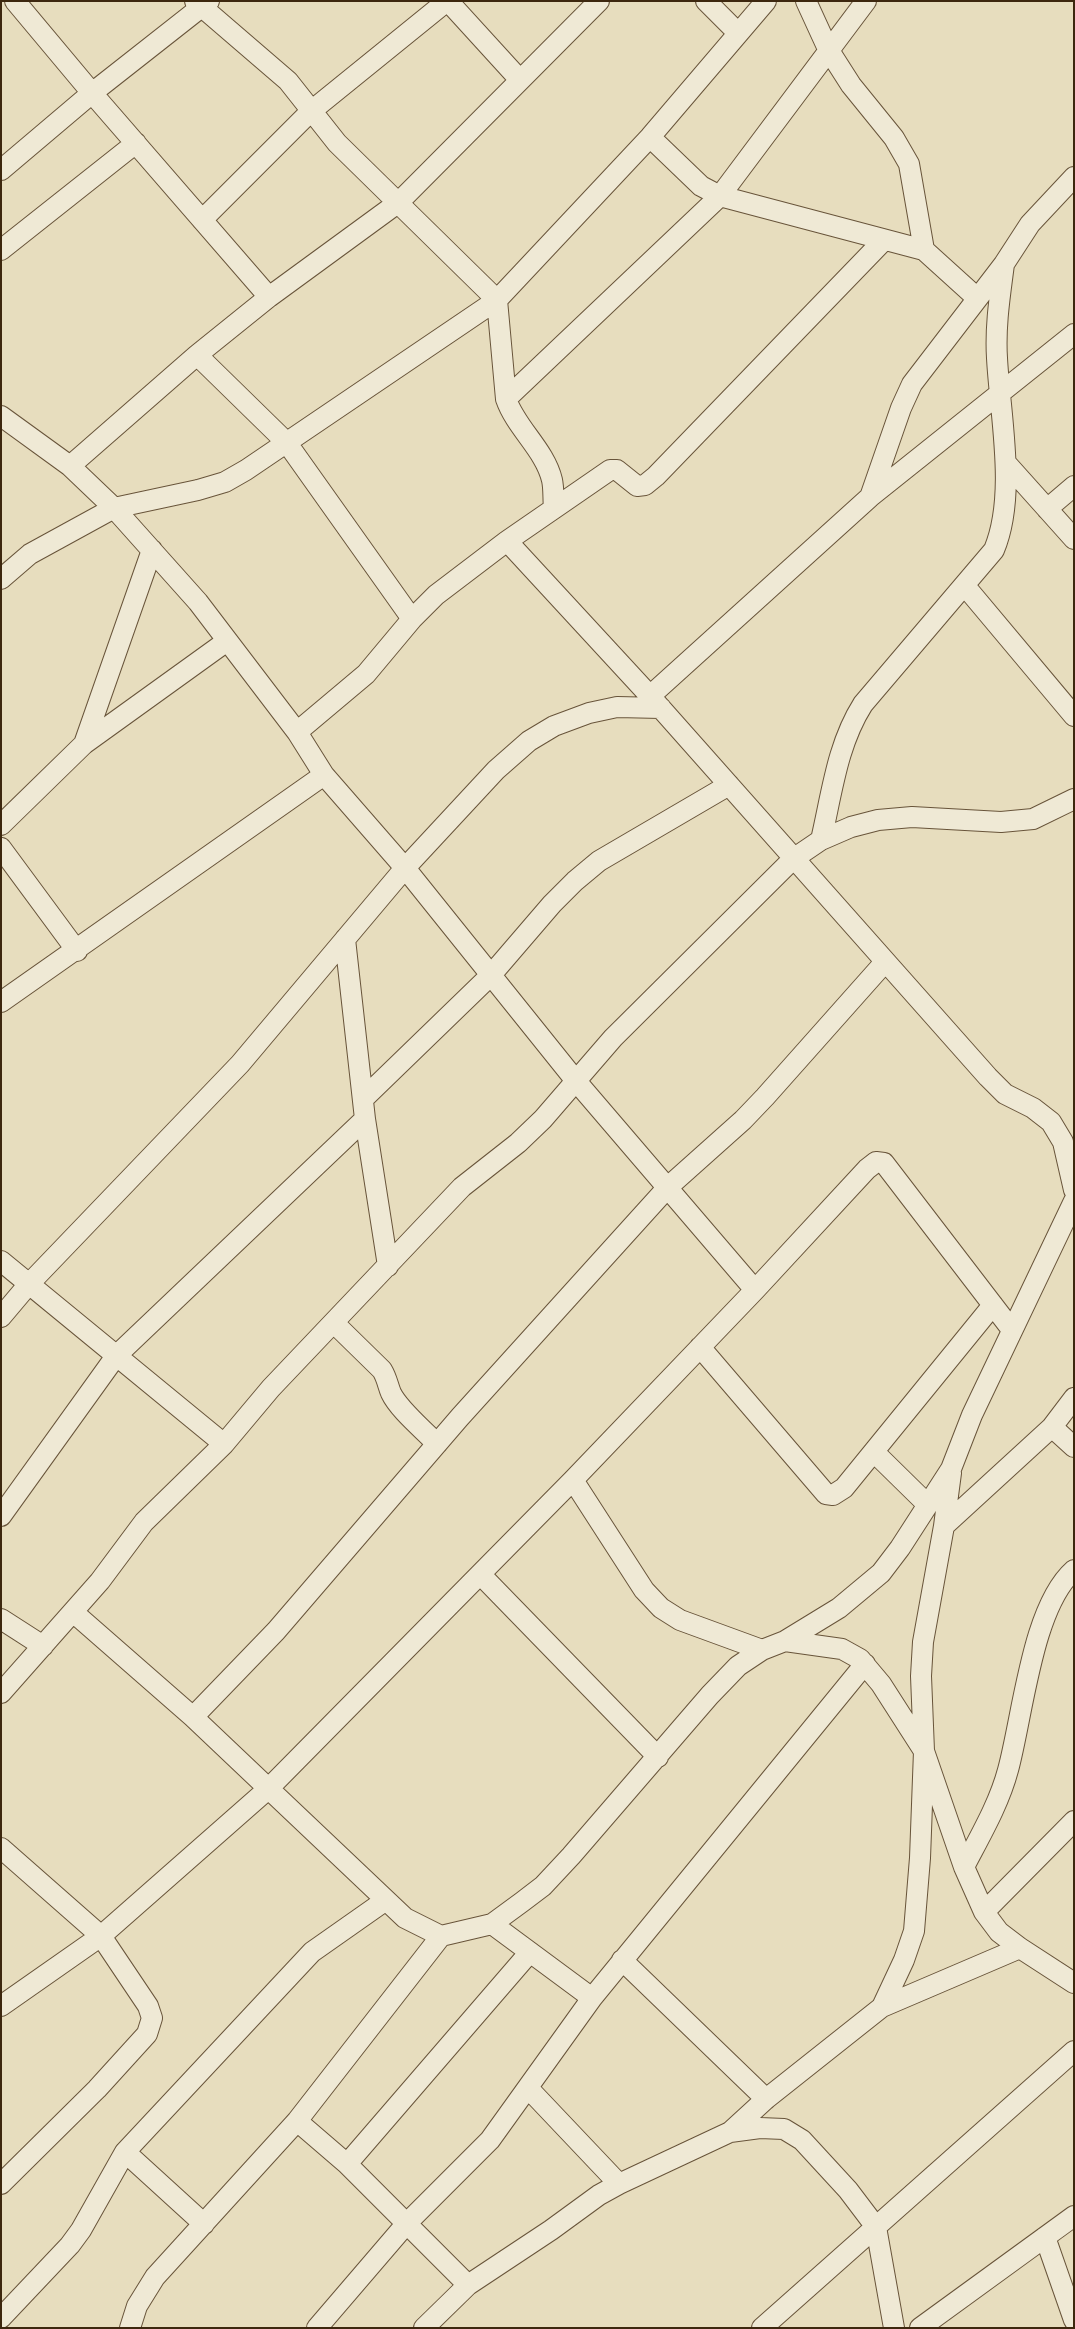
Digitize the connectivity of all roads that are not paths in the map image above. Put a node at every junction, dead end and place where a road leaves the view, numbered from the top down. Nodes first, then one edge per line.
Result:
1 (15, 1) edge
2 (447, 1) edge
3 (599, 1) edge
4 (706, 1) edge
5 (766, 1) edge
6 (806, 1) edge
7 (866, 1) edge
8 (202, 3) edge
9 (738, 33) junction
10 (828, 49) junction
11 (520, 80) junction
12 (92, 93) junction
13 (310, 112) junction
14 (650, 137) junction
15 (136, 143) junction
16 (1, 170) edge
17 (1074, 177) edge
18 (720, 196) junction
19 (399, 202) junction
20 (202, 220) junction
21 (884, 240) junction
22 (1, 249) edge
23 (924, 250) junction
24 (1004, 264) junction
25 (269, 297) junction
26 (978, 298) junction
27 (497, 300) junction
28 (1074, 334) edge
29 (197, 355) junction
30 (1000, 392) junction
31 (506, 399) junction
32 (1, 416) edge
33 (287, 443) junction
34 (1006, 463) junction
35 (70, 466) junction
36 (1074, 486) edge
37 (870, 497) junction
38 (114, 508) junction
39 (554, 508) junction
40 (1047, 509) junction
41 (1074, 539) edge
42 (507, 541) junction
43 (152, 550) junction
44 (1, 579) edge
45 (965, 586) junction
46 (412, 619) junction
47 (227, 641) junction
48 (656, 702) junction
49 (1074, 716) edge
50 (297, 732) junction
51 (84, 744) junction
52 (324, 775) junction
53 (729, 785) junction
54 (1074, 799) edge
55 (1, 825) edge
56 (822, 840) junction
57 (1, 848) edge
58 (793, 858) junction
59 (405, 868) junction
60 (345, 939) junction
61 (77, 951) junction
62 (885, 962) junction
63 (491, 975) junction
64 (1, 1002) edge
65 (576, 1081) junction
66 (364, 1109) junction
67 (668, 1186) junction
68 (1074, 1190) edge
69 (1074, 1201) edge
70 (1, 1262) edge
71 (388, 1266) junction
72 (28, 1285) junction
73 (755, 1290) junction
74 (993, 1305) junction
75 (1, 1317) edge
76 (334, 1323) junction
77 (1012, 1330) junction
78 (700, 1347) junction
79 (116, 1356) junction
80 (1074, 1398) edge
81 (1052, 1427) junction
82 (224, 1444) junction
83 (437, 1444) junction
84 (1074, 1447) edge
85 (874, 1452) junction
86 (951, 1469) junction
87 (573, 1480) junction
88 (928, 1505) junction
89 (1, 1516) edge
90 (944, 1526) junction
91 (1074, 1570) edge
92 (481, 1576) junction
93 (73, 1612) junction
94 (1, 1618) edge
95 (786, 1641) junction
96 (43, 1646) junction
97 (762, 1650) junction
98 (865, 1664) junction
99 (1, 1693) edge
100 (193, 1717) junction
101 (924, 1751) junction
102 (658, 1757) junction
103 (268, 1789) junction
104 (1074, 1821) edge
105 (1, 1848) edge
106 (964, 1867) junction
107 (386, 1900) junction
108 (984, 1912) junction
109 (492, 1924) junction
110 (101, 1936) junction
111 (441, 1936) junction
112 (1020, 1948) junction
113 (530, 1952) junction
114 (622, 1960) junction
115 (1074, 1983) edge
116 (592, 1998) junction
117 (1, 2006) edge
118 (882, 2007) junction
119 (1074, 2050) edge
120 (528, 2088) junction
121 (766, 2099) junction
122 (297, 2121) junction
123 (730, 2132) junction
124 (125, 2152) junction
125 (347, 2164) junction
126 (1, 2184) edge
127 (619, 2184) junction
128 (1074, 2216) edge
129 (407, 2223) junction
130 (204, 2224) junction
131 (876, 2227) junction
132 (1044, 2237) junction
133 (468, 2285) junction
134 (1, 2318) edge
135 (1074, 2320) edge
136 (130, 2328) edge
137 (317, 2328) edge
138 (424, 2328) edge
139 (762, 2328) edge
140 (894, 2328) edge
141 (920, 2328) edge

1 - 12 street
2 - 11 street
2 - 13 street
3 - 11 street
4 - 9 street
5 - 9 street
6 - 10 street
7 - 10 street
8 - 12 street
8 - 13 street
9 - 14 street
10 - 18 street
10 - 23 street
11 - 19 street
12 - 15 street
12 - 16 street
13 - 19 street
13 - 20 street
14 - 18 street
14 - 27 street
15 - 20 street
15 - 22 street
17 - 24 street
18 - 21 street
18 - 31 street
19 - 25 street
19 - 27 street
20 - 25 street
21 - 23 street
21 - 39 street
23 - 26 street
24 - 26 street
24 - 30 street
25 - 29 street
26 - 37 street
27 - 31 street
27 - 33 street
28 - 30 street
29 - 33 street
29 - 35 street
30 - 34 street
30 - 37 street
31 - 39 street
32 - 35 street
33 - 38 street
33 - 46 street
34 - 40 street
34 - 45 street
35 - 38 street
36 - 40 street
37 - 48 street
38 - 43 street
38 - 44 street
39 - 42 street
40 - 41 street
42 - 46 street
42 - 48 street
43 - 47 street
43 - 51 street
45 - 49 street
45 - 56 street
46 - 50 street
47 - 50 street
47 - 51 street
48 - 53 street
48 - 59 street
50 - 52 street
51 - 55 street
52 - 59 street
52 - 61 street
53 - 58 street
53 - 63 street
54 - 56 street
56 - 58 street
57 - 61 street
58 - 62 street
58 - 65 street
59 - 60 street
59 - 63 street
60 - 66 street
60 - 72 street
61 - 64 street
62 - 67 street
62 - 68 street
63 - 65 street
63 - 66 street
65 - 67 street
65 - 71 street
66 - 71 street
66 - 79 street
67 - 73 street
67 - 83 street
69 - 77 street
70 - 72 street
71 - 76 street
72 - 75 street
72 - 79 street
73 - 74 street
73 - 78 street
74 - 77 street
74 - 85 street
76 - 82 street
76 - 83 street
77 - 86 street
78 - 85 street
78 - 87 street
79 - 82 street
79 - 89 street
80 - 81 street
81 - 84 street
81 - 90 street
82 - 93 street
83 - 100 street
85 - 88 street
86 - 88 street
86 - 90 street
87 - 92 street
87 - 97 street
88 - 95 street
90 - 101 street
91 - 106 street
92 - 102 street
92 - 103 street
93 - 96 street
93 - 100 street
94 - 96 street
95 - 97 street
95 - 98 street
96 - 99 street
97 - 102 street
98 - 101 street
98 - 114 street
100 - 103 street
101 - 106 street
101 - 118 street
102 - 109 street
103 - 107 street
103 - 110 street
104 - 108 street
105 - 110 street
106 - 108 street
107 - 111 street
107 - 124 street
108 - 112 street
109 - 111 street
109 - 113 street
110 - 117 street
110 - 126 street
111 - 122 street
112 - 115 street
112 - 118 street
113 - 116 street
113 - 125 street
114 - 116 street
114 - 121 street
116 - 120 street
118 - 121 street
119 - 131 street
120 - 127 street
120 - 129 street
121 - 123 street
122 - 125 street
122 - 130 street
123 - 127 street
123 - 131 street
124 - 130 street
124 - 134 street
125 - 129 street
127 - 133 street
128 - 132 street
129 - 133 street
129 - 137 street
130 - 136 street
131 - 139 street
131 - 140 street
132 - 135 street
132 - 141 street
133 - 138 street

